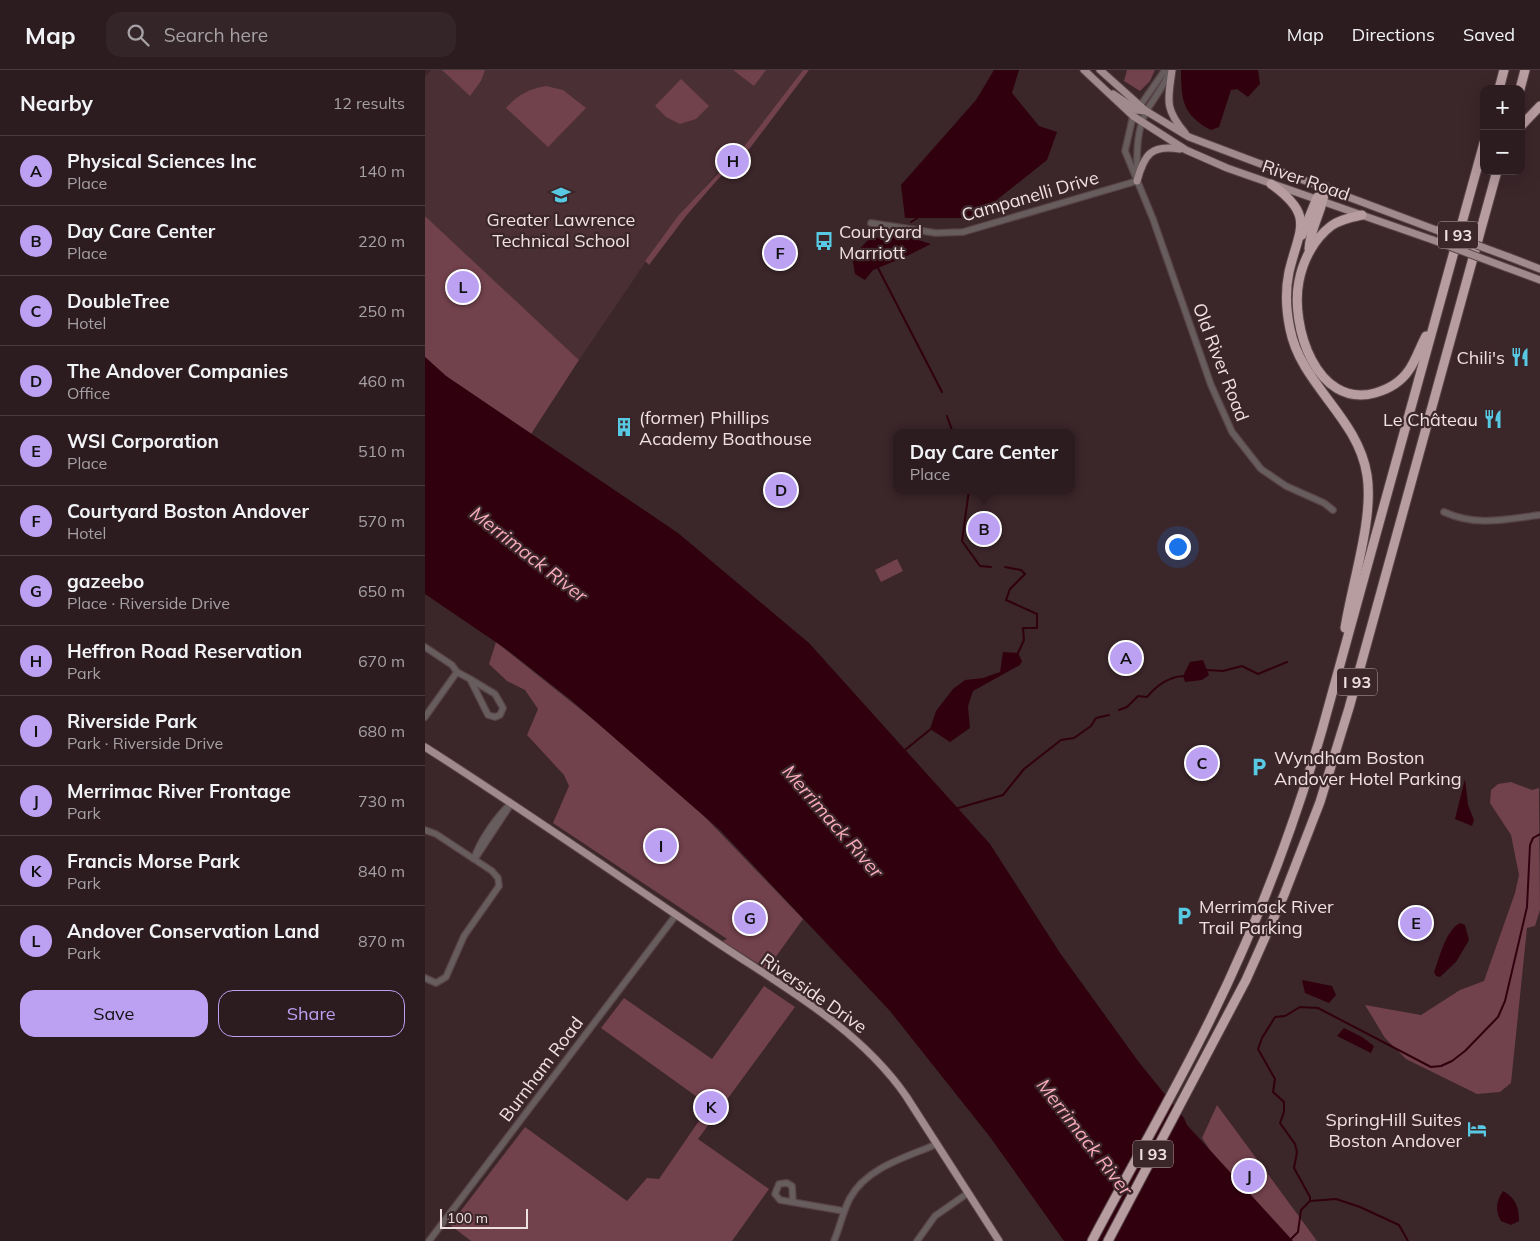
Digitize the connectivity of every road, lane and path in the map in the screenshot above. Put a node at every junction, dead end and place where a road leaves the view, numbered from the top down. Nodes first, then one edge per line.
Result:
1 (1085, 70) edge
2 (1100, 70) edge
3 (1165, 70) edge
4 (1171, 70) edge
5 (1504, 70) edge
6 (1525, 70) edge
7 (1500, 85) edge
8 (1520, 85) edge
9 (1540, 106) edge
10 (1136, 110) junction
11 (1146, 111) junction
12 (1141, 122) junction
13 (1525, 122) edge
14 (1189, 137) junction
15 (1186, 150) junction
16 (1480, 156) edge
17 (1496, 175) edge
18 (1500, 175) edge
19 (1137, 181) junction
20 (1271, 184) junction
21 (1325, 187) junction
22 (1321, 200) junction
23 (1362, 215) junction
24 (1484, 218) junction
25 (871, 223) dead end
26 (1299, 242) junction
27 (1309, 249) junction
28 (1540, 269) edge
29 (1540, 280) edge
30 (1437, 311) junction
31 (1333, 510) dead end
32 (1444, 512) dead end
33 (1540, 515) edge
34 (425, 647) edge
35 (457, 672) junction
36 (1338, 673) junction
37 (471, 678) junction
38 (425, 717) edge
39 (425, 747) edge
40 (510, 804) junction
41 (425, 830) edge
42 (474, 859) junction
43 (676, 916) junction
44 (425, 978) edge
45 (937, 1144) junction
46 (968, 1193) junction
47 (793, 1202) dead end
48 (844, 1212) junction
49 (429, 1241) edge
50 (834, 1241) edge
51 (917, 1241) edge
52 (999, 1241) edge
53 (1092, 1241) edge
54 (1108, 1241) edge

1 - 10 main road, River Road
2 - 10 main road, River Road
3 - 10 street
4 - 11 street, Old River Road
4 - 14 main road
5 - 7 highway
6 - 8 highway
9 - 13 highway
10 - 11 main road, River Road
10 - 12 main road, River Road
10 - 19 street, Old River Road
11 - 12 street, Old River Road
11 - 14 main road, River Road
12 - 15 main road, River Road
12 - 19 street, Old River Road
14 - 21 main road, River Road
15 - 19 main road
15 - 20 main road, River Road
16 - 30 highway, I 93
17 - 24 highway, I 93
18 - 24 highway
19 - 25 street, Campanelli Drive
19 - 31 street, Old River Road
20 - 22 main road, River Road
20 - 26 highway
21 - 22 highway
21 - 28 main road, River Road, bridge
22 - 23 main road, River Road
22 - 26 highway
22 - 27 highway
23 - 27 highway
23 - 29 main road, River Road, bridge
24 - 54 highway, I 93
26 - 36 highway
27 - 30 highway
30 - 36 highway, I 93
32 - 33 street
34 - 35 street
35 - 37 street
35 - 38 street
36 - 53 highway, I 93
37 - 37 street
39 - 40 main road, Riverside Drive
40 - 42 street
40 - 43 main road, Riverside Drive
41 - 42 street
42 - 44 street
43 - 45 main road, Riverside Drive
43 - 49 street, Burnham Road
45 - 46 main road, Riverside Drive
45 - 48 street
46 - 51 street
46 - 52 main road, Riverside Drive
47 - 48 street
48 - 50 street

